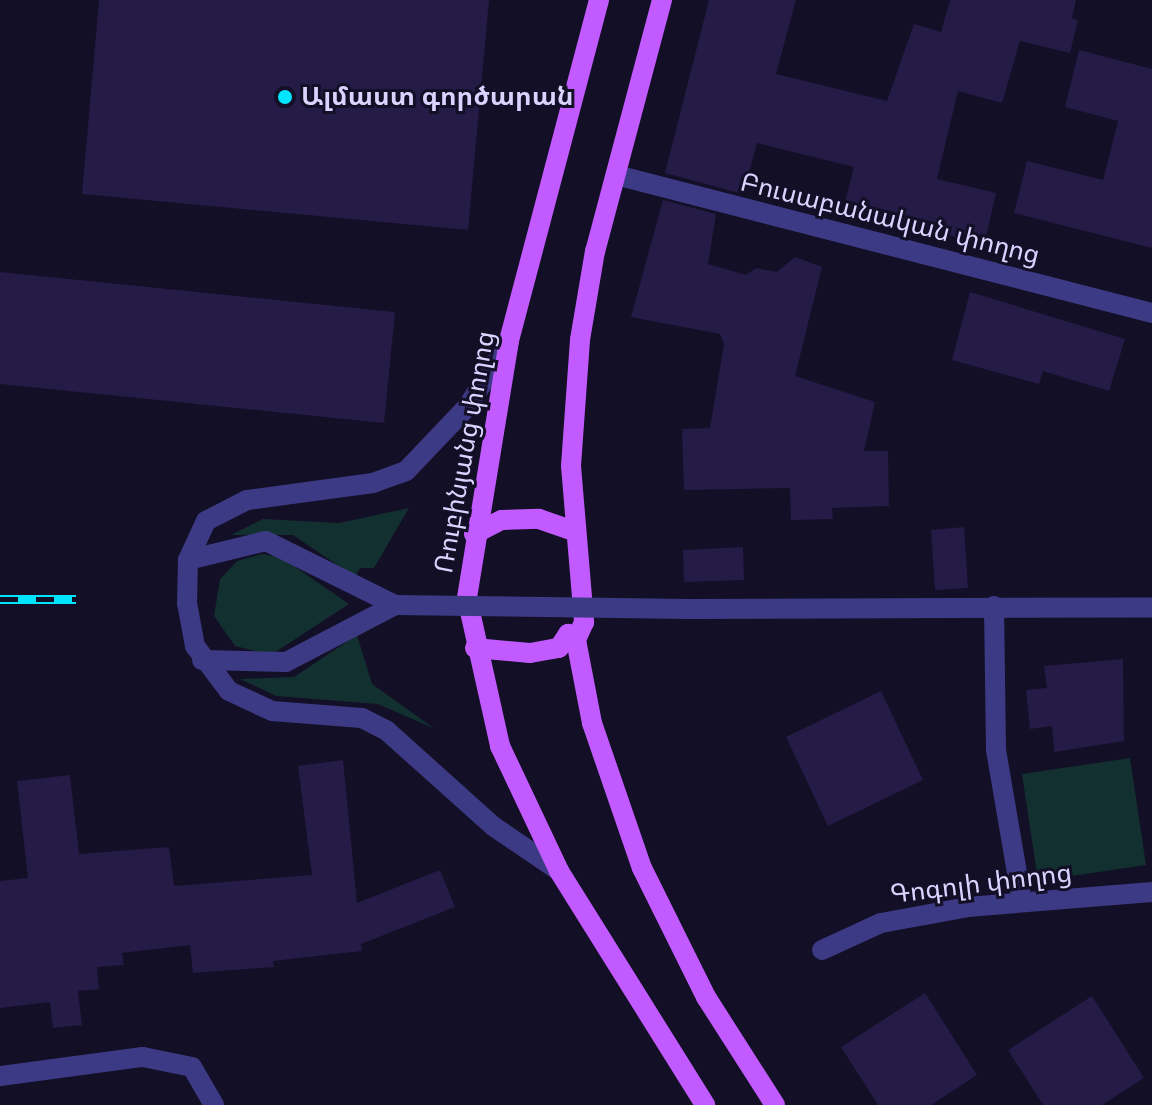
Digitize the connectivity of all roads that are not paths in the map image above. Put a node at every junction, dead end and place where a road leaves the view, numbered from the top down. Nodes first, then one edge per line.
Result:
1 (599, 0) edge
2 (662, 0) edge
3 (616, 175) junction
4 (1152, 313) edge
5 (509, 341) junction
6 (576, 532) junction
7 (474, 534) junction
8 (188, 560) junction
9 (395, 605) junction
10 (994, 606) junction
11 (1152, 607) edge
12 (576, 640) junction
13 (475, 648) junction
14 (202, 660) junction
15 (559, 871) junction
16 (1152, 892) edge
17 (1022, 902) junction
18 (822, 950) dead end
19 (0, 1076) edge
20 (214, 1105) edge
21 (705, 1105) edge
22 (775, 1105) edge

1 - 5 main road, Ռուբինյանց փողոց
2 - 3 main road
3 - 4 street, Բուսաբանական փողոց
3 - 6 main road
5 - 7 main road, Ռուբինյանց փողոց
5 - 8 street
6 - 7 main road
6 - 12 main road
7 - 13 main road, Ռուբինյանց փողոց
8 - 9 street
8 - 14 street
9 - 10 street, bridge
9 - 14 street
10 - 11 street
10 - 17 street
12 - 13 main road
12 - 22 main road
13 - 15 main road, Ռուբինյանց փողոց
14 - 15 street
15 - 21 main road, Ռուբինյանց փողոց
16 - 17 street, Գոգոլի փողոց
17 - 18 street, Գոգոլի փողոց
19 - 20 street

